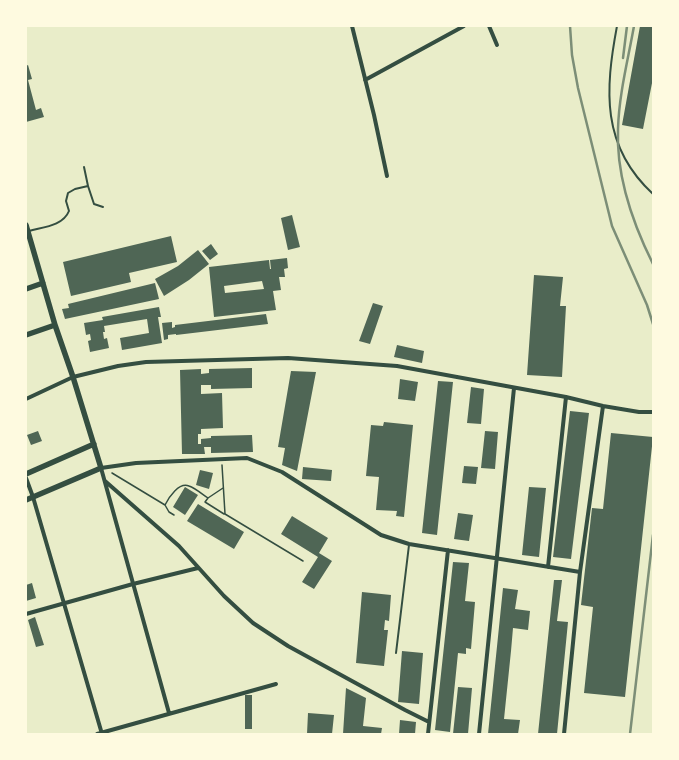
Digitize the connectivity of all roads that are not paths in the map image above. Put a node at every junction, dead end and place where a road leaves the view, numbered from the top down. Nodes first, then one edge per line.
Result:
1 (352, 26) edge
2 (464, 26) edge
3 (489, 26) edge
4 (617, 26) edge
5 (497, 45) dead end
6 (365, 80) junction
7 (84, 167) dead end
8 (387, 176) dead end
9 (88, 186) junction
10 (653, 194) edge
11 (103, 207) dead end
12 (26, 225) edge
13 (28, 231) junction
14 (43, 283) junction
15 (26, 289) edge
16 (55, 324) junction
17 (26, 335) edge
18 (73, 377) junction
19 (514, 388) junction
20 (566, 397) junction
21 (26, 399) edge
22 (603, 406) junction
23 (653, 412) edge
24 (94, 444) junction
25 (101, 468) junction
26 (26, 474) edge
27 (26, 478) edge
28 (105, 480) junction
29 (33, 497) junction
30 (26, 500) edge
31 (409, 544) junction
32 (448, 550) junction
33 (497, 558) junction
34 (548, 567) junction
35 (198, 568) junction
36 (580, 572) junction
37 (133, 584) junction
38 (63, 603) junction
39 (26, 614) edge
40 (396, 653) dead end
41 (276, 684) dead end
42 (169, 713) junction
43 (429, 722) junction
44 (102, 733) edge
45 (97, 734) edge
46 (428, 734) edge
47 (479, 734) edge
48 (564, 734) edge

1 - 6 street
2 - 6 street
3 - 5 street
4 - 10 lane
6 - 8 street
7 - 9 lane
9 - 11 lane
9 - 13 lane
12 - 13 main road
13 - 14 main road
14 - 15 main road
14 - 16 main road
16 - 17 main road
16 - 18 main road
18 - 19 street
18 - 21 street
18 - 24 main road
19 - 20 street
19 - 33 street
20 - 22 street
20 - 34 street
22 - 23 street
22 - 36 street
24 - 25 main road
24 - 26 main road
25 - 28 street
25 - 29 main road
25 - 31 street
27 - 29 street
28 - 35 street
28 - 37 street
29 - 30 main road
29 - 38 street
31 - 32 street
31 - 40 lane
32 - 33 street
32 - 43 street
33 - 34 street
33 - 47 street
34 - 36 street
35 - 37 street
35 - 43 street
36 - 48 street
37 - 38 street
37 - 42 street
38 - 39 street
38 - 44 street
41 - 42 street
42 - 44 street
43 - 46 street
44 - 45 street

